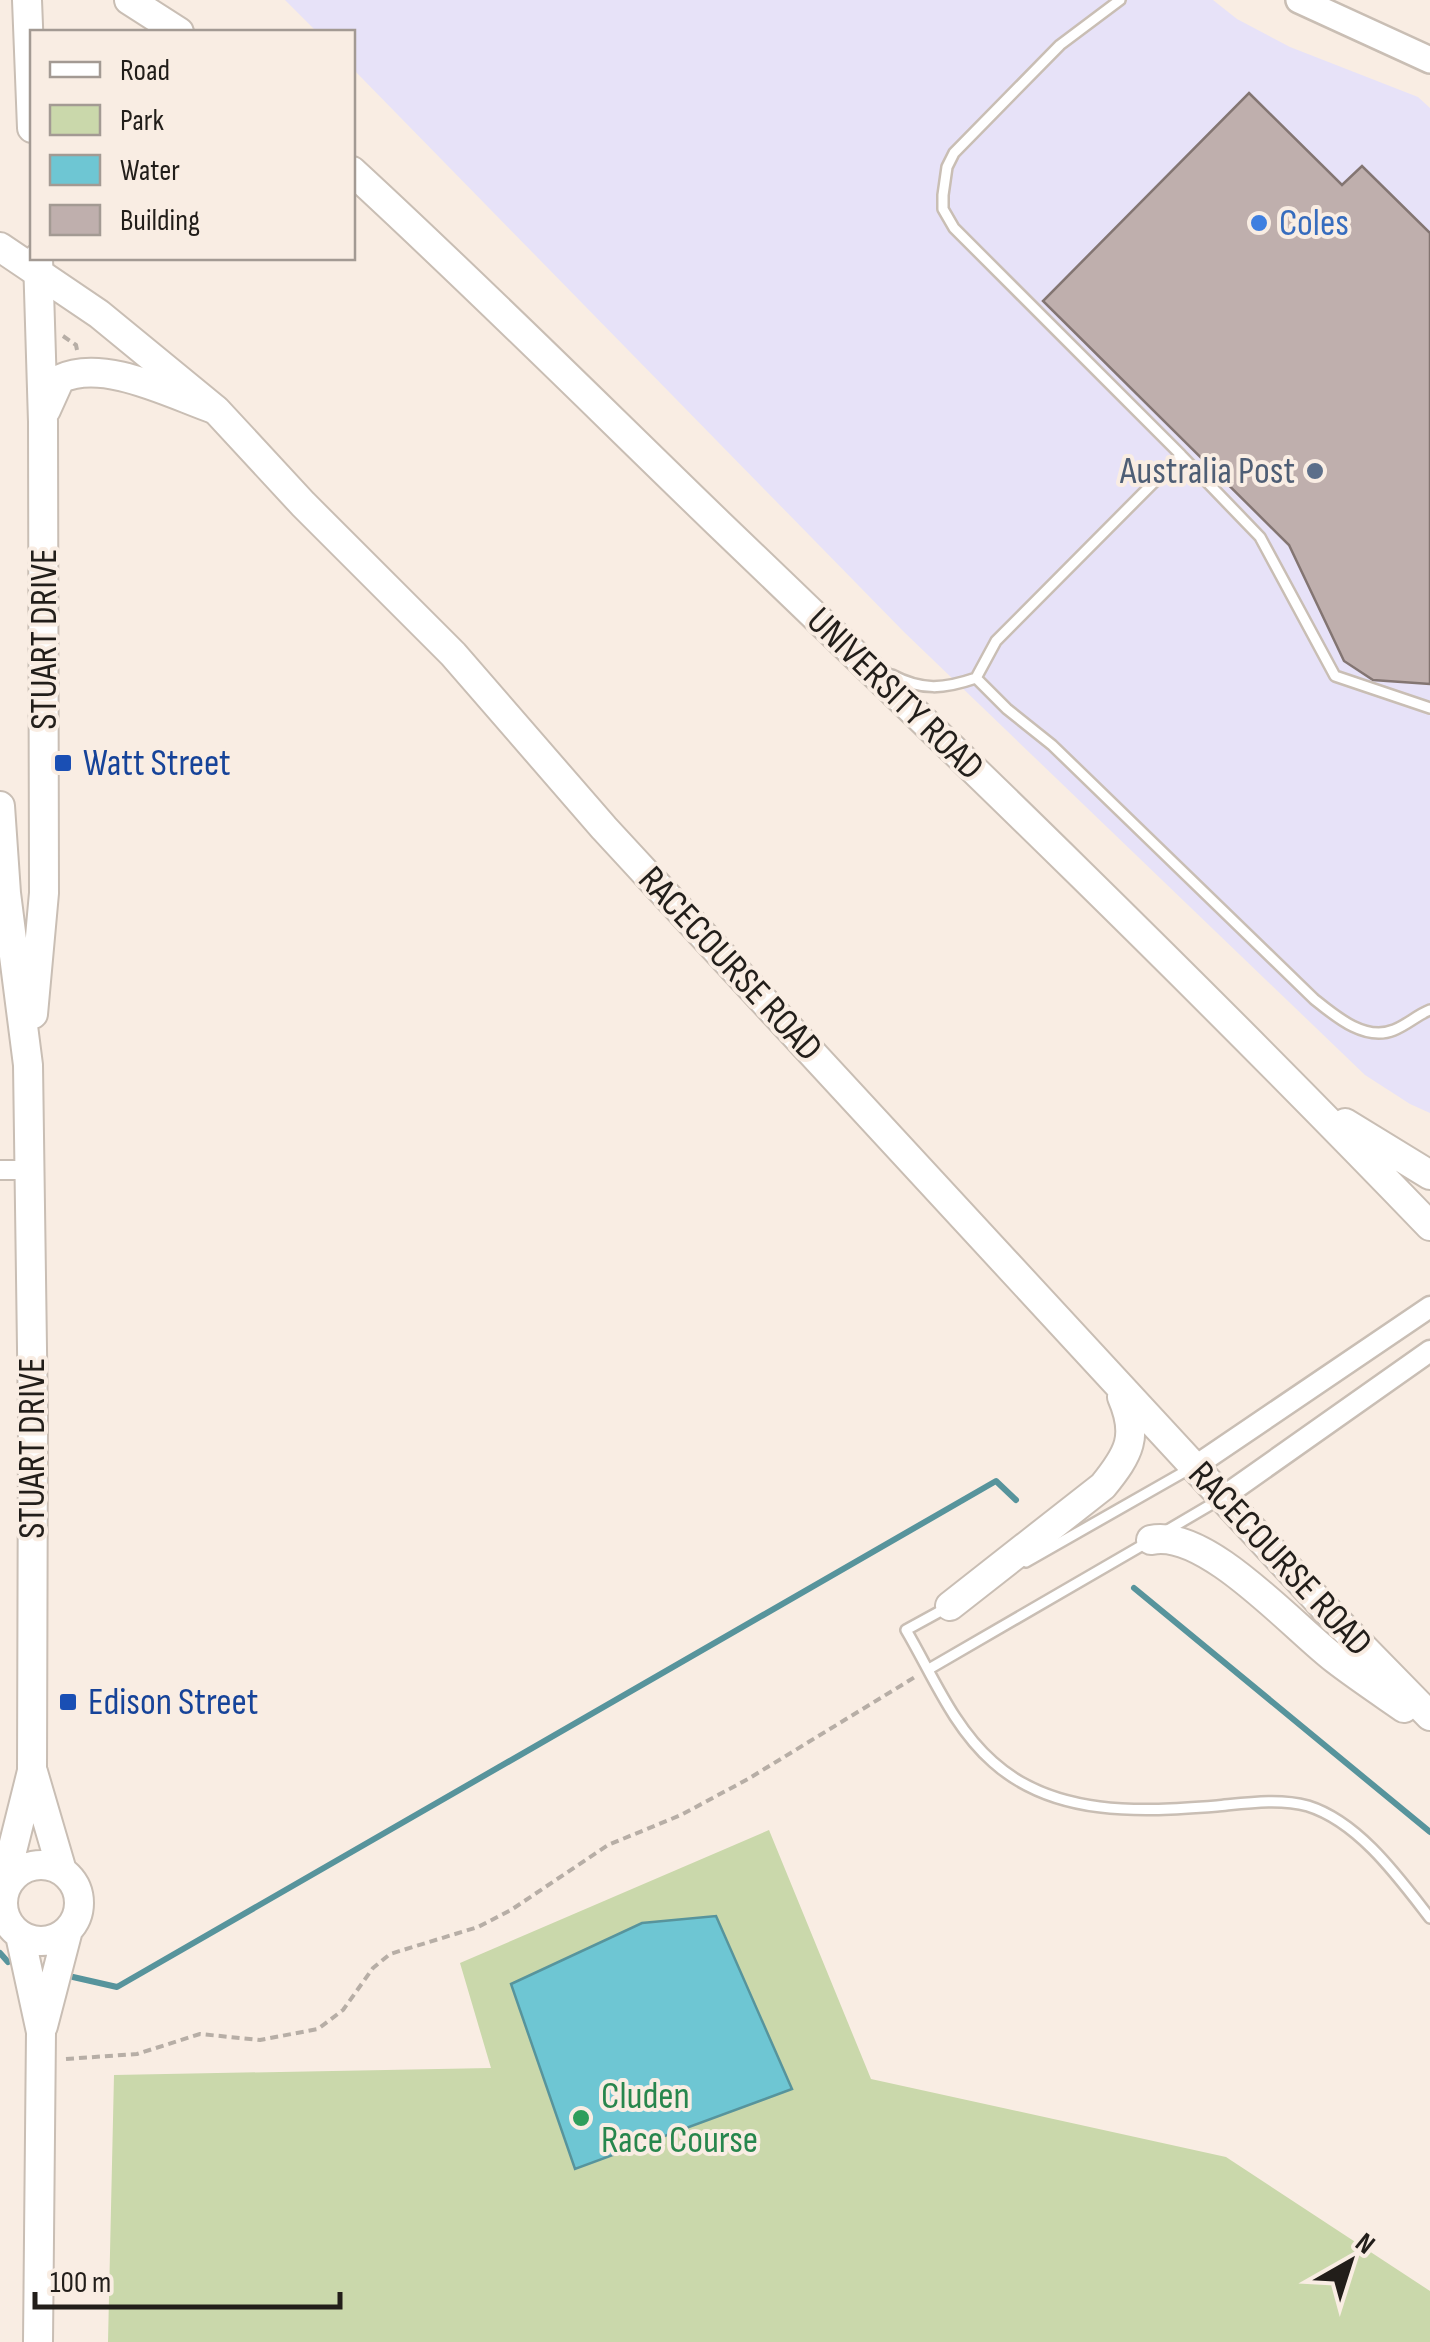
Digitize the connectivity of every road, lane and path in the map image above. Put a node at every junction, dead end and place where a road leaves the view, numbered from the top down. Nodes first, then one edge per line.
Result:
1 (27, 0) edge
2 (129, 0) edge
3 (1120, 0) edge
4 (1299, 0) edge
5 (177, 30) edge
6 (1430, 60) edge
7 (30, 77) edge
8 (355, 174) edge
9 (0, 246) edge
10 (39, 265) edge
11 (58, 333) dead end
12 (78, 336) dead end
13 (76, 345) junction
14 (78, 359) dead end
15 (216, 410) junction
16 (44, 422) junction
17 (1181, 455) junction
18 (858, 657) junction
19 (976, 678) junction
20 (1430, 708) edge
21 (0, 806) edge
22 (1430, 1010) edge
23 (28, 1065) junction
24 (1310, 1101) junction
25 (0, 1170) edge
26 (30, 1170) junction
27 (1430, 1175) edge
28 (1430, 1226) edge
29 (1430, 1306) edge
30 (1430, 1351) edge
31 (1116, 1383) junction
32 (1194, 1467) junction
33 (1224, 1497) junction
34 (1150, 1540) junction
35 (950, 1606) junction
36 (929, 1668) junction
37 (1430, 1716) edge
38 (1430, 1726) edge
39 (32, 1771) junction
40 (62, 1871) junction
41 (5, 1885) edge
42 (1430, 1918) edge
43 (10, 1929) edge
44 (68, 1930) junction
45 (41, 2032) junction
46 (41, 2062) junction
47 (38, 2342) edge

1 - 7 main road
2 - 5 main road
3 - 17 lane
4 - 6 main road
8 - 18 main road, UNIVERSITY ROAD
9 - 10 main road, RACECOURSE ROAD
10 - 15 main road, RACECOURSE ROAD
10 - 16 main road, STUART DRIVE
11 - 13 path
12 - 13 path
13 - 14 path
15 - 16 main road
15 - 31 main road, RACECOURSE ROAD
16 - 23 main road, STUART DRIVE
17 - 19 lane
17 - 20 lane
18 - 19 lane
18 - 24 main road, UNIVERSITY ROAD
19 - 22 lane
21 - 23 main road, STUART DRIVE
23 - 26 main road, STUART DRIVE
24 - 27 main road
24 - 28 main road, UNIVERSITY ROAD
25 - 26 street
26 - 39 main road, STUART DRIVE
29 - 32 street
30 - 33 street
31 - 32 main road, RACECOURSE ROAD
31 - 35 main road
32 - 33 main road, RACECOURSE ROAD
32 - 35 lane
33 - 34 lane
33 - 37 main road, RACECOURSE ROAD
34 - 36 lane
34 - 38 main road
35 - 36 lane
36 - 42 lane
36 - 46 path
39 - 40 main road, STUART DRIVE
39 - 41 main road, STUART DRIVE
40 - 41 main road
40 - 44 main road
41 - 43 main road
43 - 44 main road
43 - 45 main road
44 - 45 main road
45 - 46 main road
46 - 47 main road

